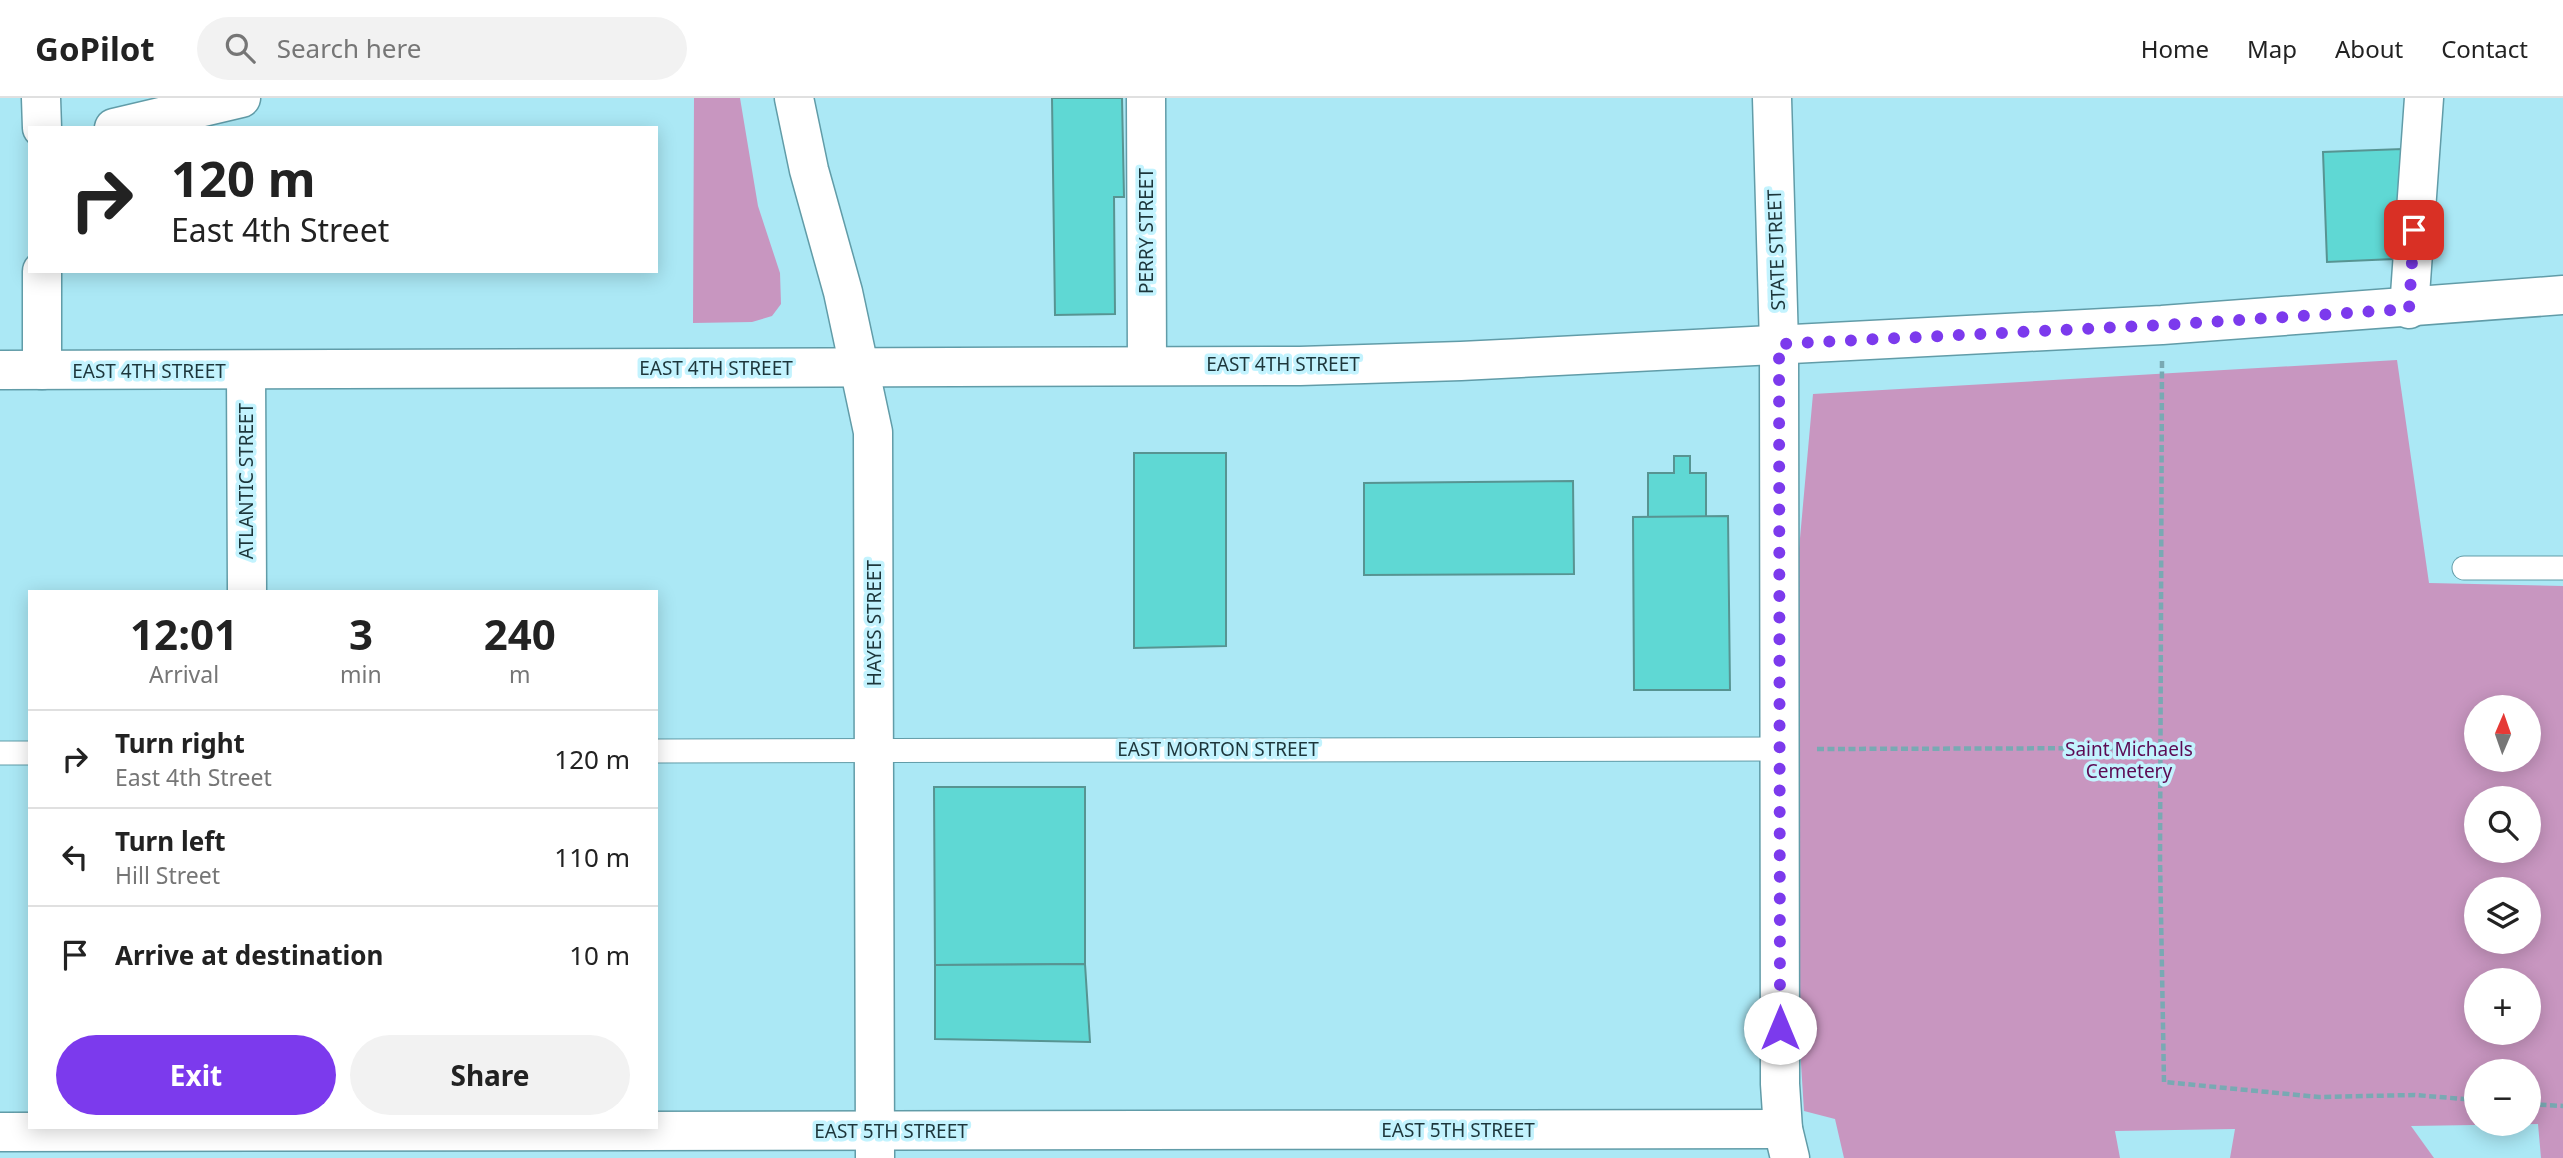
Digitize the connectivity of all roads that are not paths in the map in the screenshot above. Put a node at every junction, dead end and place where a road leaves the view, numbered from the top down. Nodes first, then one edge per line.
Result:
1 (41, 98) edge
2 (241, 98) edge
3 (794, 98) edge
4 (1146, 98) edge
5 (1772, 98) edge
6 (2424, 98) edge
7 (41, 126) edge
8 (122, 126) edge
9 (42, 273) edge
10 (2563, 295) edge
11 (2409, 309) junction
12 (1779, 344) junction
13 (1147, 365) junction
14 (859, 368) junction
15 (0, 370) edge
16 (43, 370) junction
17 (246, 371) junction
18 (2464, 568) dead end
19 (2563, 568) edge
20 (247, 590) edge
21 (1781, 749) junction
22 (874, 750) junction
23 (658, 751) edge
24 (0, 753) edge
25 (28, 753) edge
26 (0, 1132) edge
27 (248, 1139) edge
28 (1786, 1143) edge
29 (875, 1144) edge

1 - 7 street
2 - 8 street
3 - 14 street, HAYES STREET
4 - 13 street, PERRY STREET
5 - 12 street, STATE STREET
6 - 11 street
9 - 16 street
10 - 11 street, EAST 4TH STREET
11 - 12 street, EAST 4TH STREET
12 - 13 street, EAST 4TH STREET
12 - 21 street, STATE STREET
13 - 14 street, EAST 4TH STREET
14 - 17 street, EAST 4TH STREET
14 - 22 street, HAYES STREET
15 - 16 street, EAST 4TH STREET
16 - 17 street, EAST 4TH STREET
17 - 20 street, ATLANTIC STREET
18 - 19 lane
21 - 22 lane, EAST MORTON STREET
21 - 28 street, STATE STREET
22 - 23 lane, EAST MORTON STREET
22 - 29 street, HAYES STREET
24 - 25 lane
26 - 27 street, EAST 5TH STREET
27 - 29 street, EAST 5TH STREET
28 - 29 street, EAST 5TH STREET

